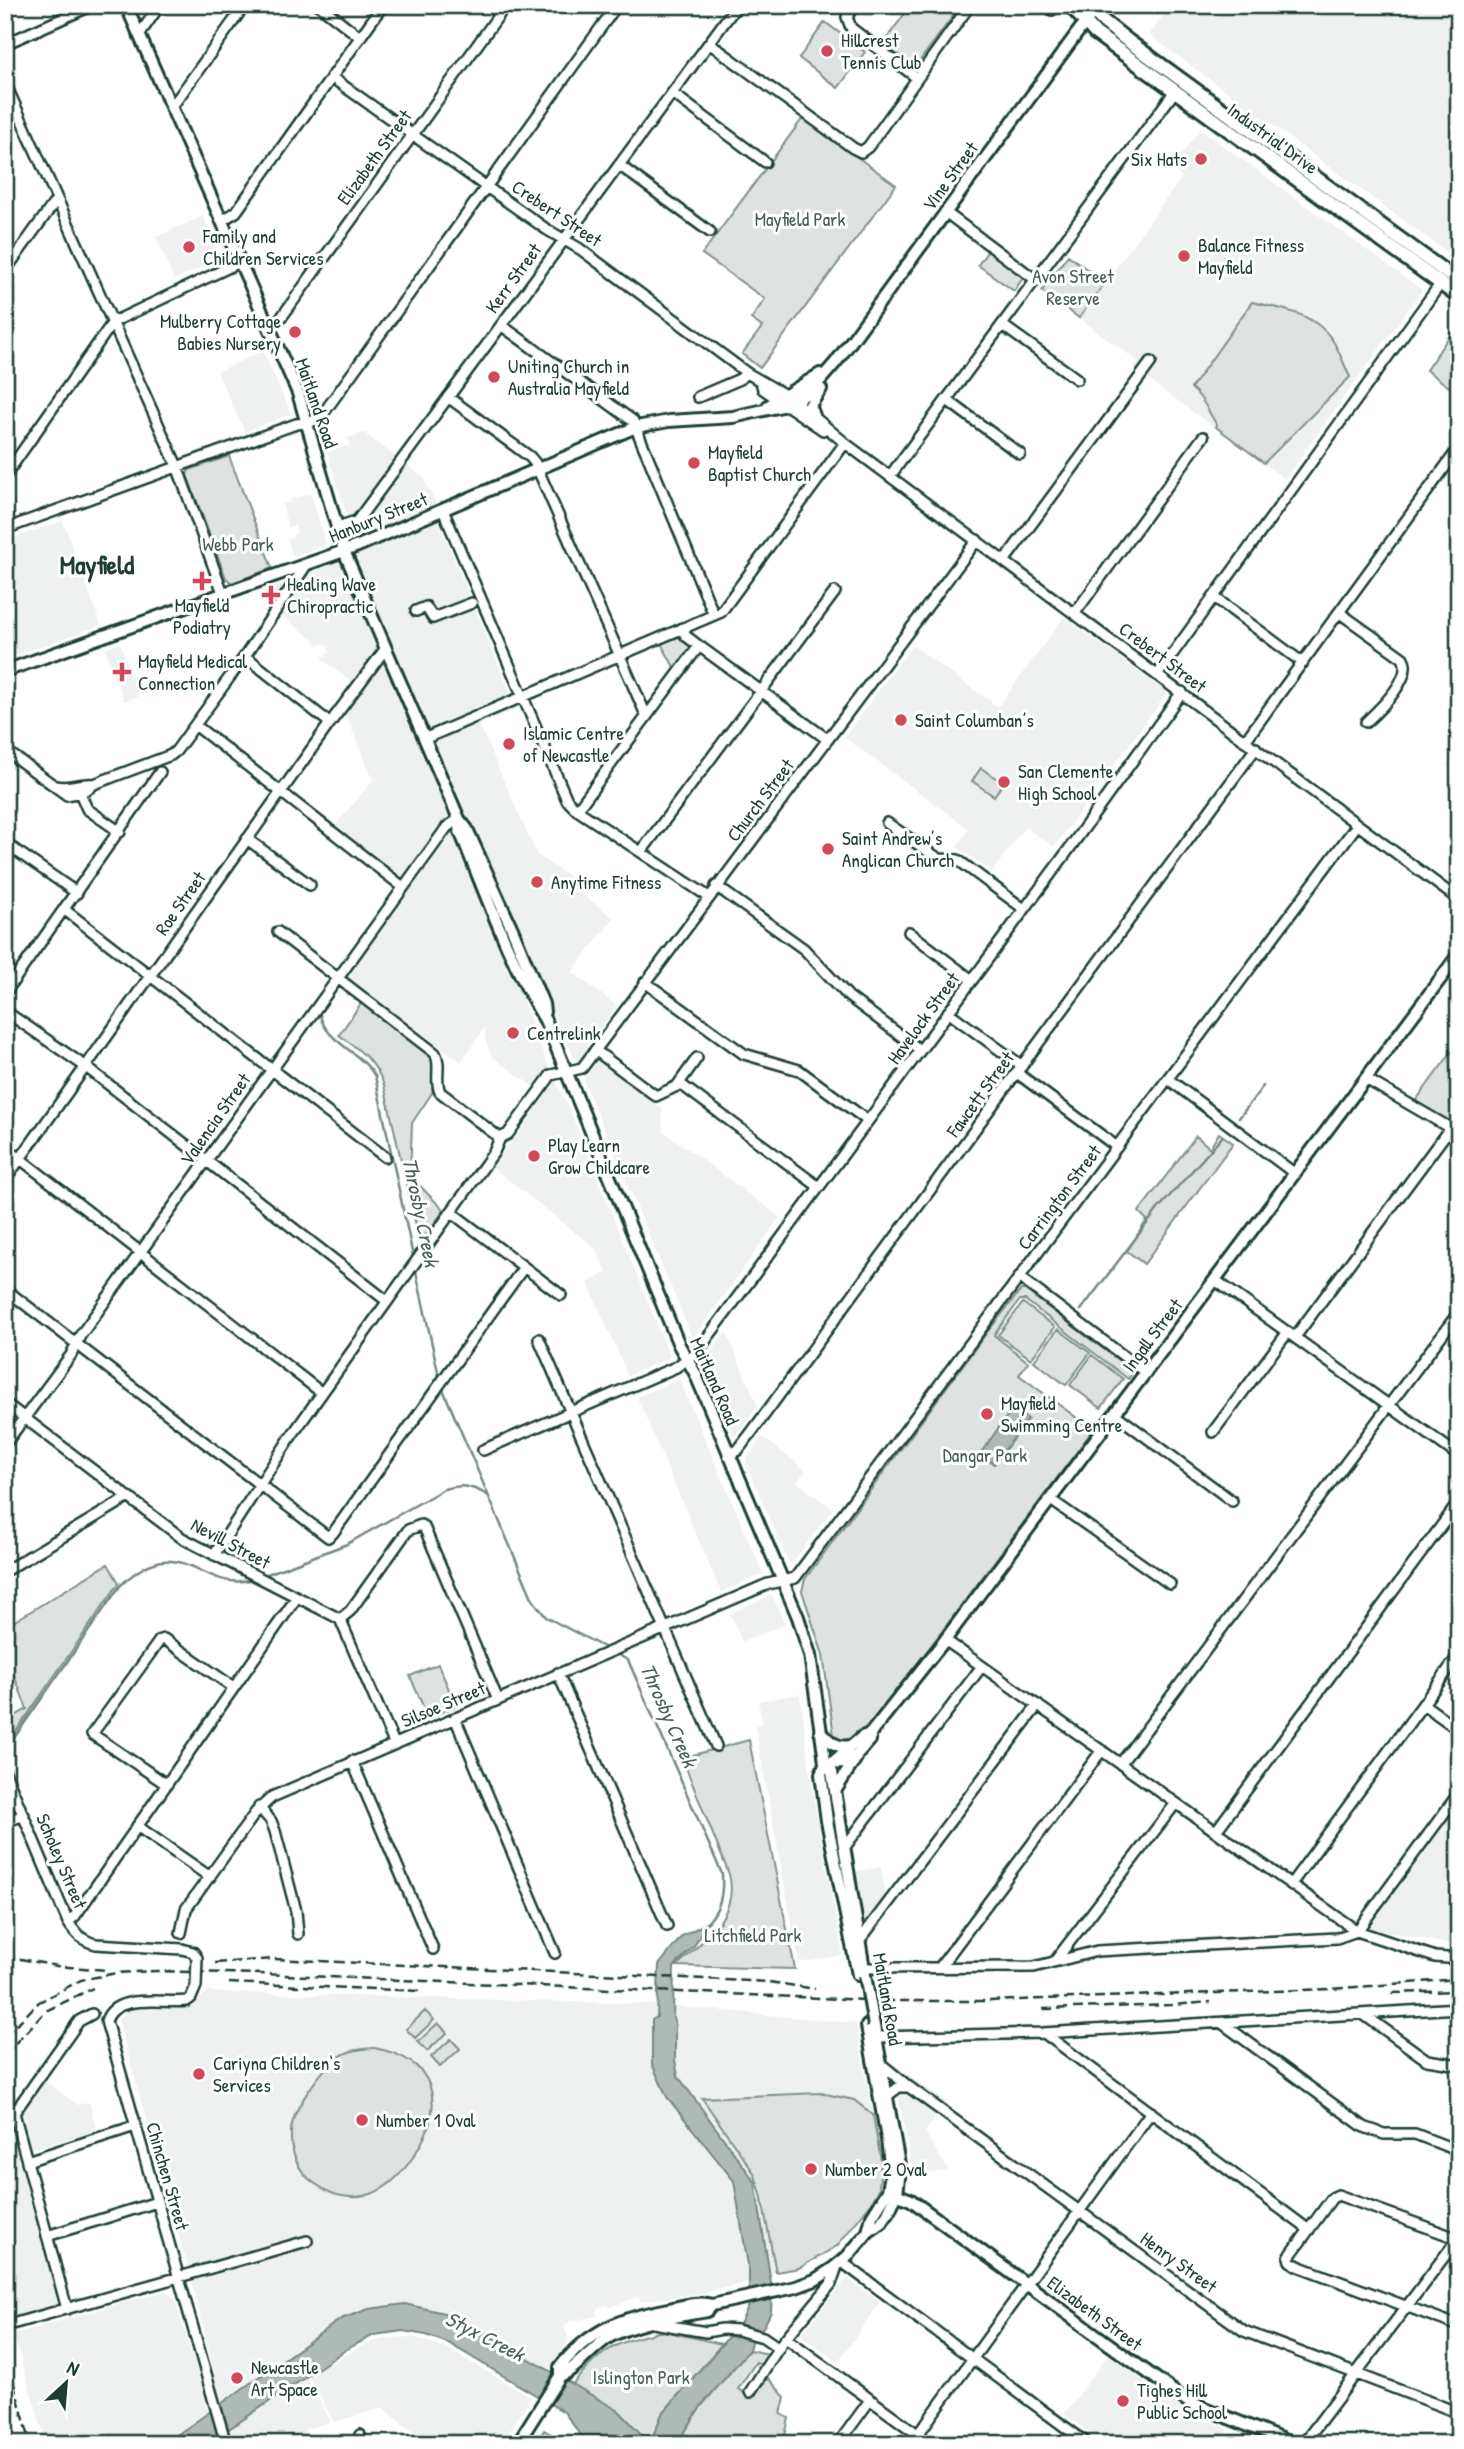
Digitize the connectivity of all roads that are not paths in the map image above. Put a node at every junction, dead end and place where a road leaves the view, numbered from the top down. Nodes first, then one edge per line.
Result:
1 (93, 5) edge
2 (125, 5) edge
3 (160, 5) edge
4 (245, 5) edge
5 (319, 5) edge
6 (383, 5) edge
7 (506, 5) edge
8 (617, 5) edge
9 (737, 5) edge
10 (854, 5) edge
11 (970, 5) edge
12 (1070, 5) edge
13 (1090, 8) edge
14 (1084, 23) junction
15 (139, 35) junction
16 (360, 37) junction
17 (709, 43) junction
18 (5, 44) edge
19 (331, 77) junction
20 (917, 78) junction
21 (5, 83) edge
22 (1175, 91) junction
23 (672, 93) junction
24 (171, 108) junction
25 (412, 135) junction
26 (765, 162) dead end
27 (619, 165) junction
28 (487, 187) junction
29 (57, 199) junction
30 (946, 212) junction
31 (221, 221) junction
32 (710, 232) dead end
33 (563, 239) junction
34 (240, 262) junction
35 (5, 271) edge
36 (1035, 280) junction
37 (1459, 282) edge
38 (1441, 283) junction
39 (1459, 297) edge
40 (113, 322) junction
41 (500, 325) junction
42 (1002, 325) junction
43 (268, 326) junction
44 (836, 362) junction
45 (1151, 362) dead end
46 (747, 373) junction
47 (1077, 379) dead end
48 (448, 397) junction
49 (698, 397) dead end
50 (786, 400) junction
51 (947, 400) junction
52 (814, 416) junction
53 (308, 423) junction
54 (636, 427) junction
55 (1203, 437) dead end
56 (845, 443) junction
57 (1459, 448) edge
58 (1020, 454) dead end
59 (177, 467) junction
60 (538, 470) junction
61 (5, 476) edge
62 (890, 476) junction
63 (443, 510) junction
64 (337, 527) junction
65 (5, 529) edge
66 (977, 540) junction
67 (344, 551) junction
68 (1004, 561) junction
69 (308, 562) junction
70 (835, 592) dead end
71 (223, 593) junction
72 (1214, 597) junction
73 (472, 603) dead end
74 (416, 611) dead end
75 (1075, 613) junction
76 (1340, 613) junction
77 (714, 615) junction
78 (682, 628) junction
79 (699, 646) junction
80 (386, 648) junction
81 (619, 655) junction
82 (245, 656) junction
83 (1303, 663) junction
84 (5, 671) edge
85 (1158, 674) junction
86 (761, 691) junction
87 (1182, 692) junction
88 (523, 695) junction
89 (646, 715) junction
90 (1366, 722) dead end
91 (330, 723) junction
92 (195, 725) junction
93 (426, 738) junction
94 (827, 739) junction
95 (1245, 741) junction
96 (1256, 748) junction
97 (5, 750) edge
98 (160, 772) dead end
99 (78, 790) junction
100 (282, 792) junction
101 (577, 810) junction
102 (459, 819) junction
103 (887, 823) dead end
104 (1357, 825) junction
105 (120, 832) junction
106 (247, 839) junction
107 (5, 843) edge
108 (641, 852) junction
109 (310, 885) dead end
110 (716, 886) junction
111 (403, 887) junction
112 (77, 893) junction
113 (709, 897) junction
114 (1459, 900) edge
115 (1024, 909) junction
116 (65, 910) junction
117 (278, 932) dead end
118 (909, 932) dead end
119 (1459, 954) edge
120 (150, 975) junction
121 (337, 977) junction
122 (972, 979) junction
123 (645, 982) junction
124 (5, 993) edge
125 (5, 1011) edge
126 (948, 1012) junction
127 (595, 1050) junction
128 (920, 1050) junction
129 (697, 1058) dead end
130 (86, 1067) junction
131 (272, 1068) junction
132 (1019, 1069) junction
133 (566, 1072) junction
134 (1366, 1079) junction
135 (1168, 1080) junction
136 (677, 1086) junction
137 (868, 1121) junction
138 (500, 1138) junction
139 (5, 1147) edge
140 (1117, 1147) junction
141 (385, 1157) dead end
142 (21, 1159) junction
143 (207, 1160) junction
144 (1294, 1173) junction
145 (5, 1180) edge
146 (819, 1187) junction
147 (452, 1212) junction
148 (141, 1252) junction
149 (524, 1268) junction
150 (1020, 1278) junction
151 (1216, 1280) junction
152 (5, 1289) edge
153 (561, 1295) dead end
154 (387, 1301) junction
155 (1459, 1312) edge
156 (1291, 1334) junction
157 (539, 1339) dead end
158 (76, 1343) junction
159 (687, 1360) junction
160 (1146, 1373) junction
161 (322, 1394) junction
162 (5, 1403) edge
163 (1390, 1405) junction
164 (570, 1412) junction
165 (1115, 1414) junction
166 (24, 1418) junction
167 (1213, 1432) dead end
168 (5, 1444) edge
169 (483, 1450) dead end
170 (728, 1455) junction
171 (1459, 1456) edge
172 (259, 1484) junction
173 (129, 1497) junction
174 (1051, 1500) junction
175 (1233, 1501) dead end
176 (1459, 1502) edge
177 (214, 1555) junction
178 (5, 1571) edge
179 (782, 1581) junction
180 (1170, 1584) dead end
181 (297, 1597) junction
182 (340, 1619) junction
183 (663, 1629) junction
184 (945, 1640) junction
185 (1459, 1655) edge
186 (982, 1666) junction
187 (558, 1673) junction
188 (233, 1687) junction
189 (498, 1700) junction
190 (1038, 1704) junction
191 (1423, 1704) junction
192 (455, 1718) junction
193 (1459, 1730) edge
194 (820, 1731) junction
195 (394, 1743) junction
196 (716, 1746) dead end
197 (856, 1749) junction
198 (1102, 1750) junction
199 (352, 1761) junction
200 (829, 1763) junction
201 (1121, 1763) junction
202 (5, 1772) edge
203 (166, 1784) junction
204 (834, 1791) junction
205 (1459, 1793) edge
206 (1176, 1803) junction
207 (259, 1807) junction
208 (24, 1815) junction
209 (5, 1822) edge
210 (138, 1826) junction
211 (1216, 1831) junction
212 (844, 1848) junction
213 (210, 1877) junction
214 (1291, 1884) junction
215 (68, 1922) junction
216 (667, 1926) dead end
217 (1357, 1931) junction
218 (181, 1933) dead end
219 (298, 1934) dead end
220 (860, 1940) junction
221 (433, 1949) dead end
222 (555, 1953) dead end
223 (1459, 1959) edge
224 (1054, 1962) junction
225 (940, 1968) junction
226 (863, 1972) junction
227 (196, 1986) joint
228 (1459, 2008) edge
229 (92, 2014) dead end
230 (1363, 2014) junction
231 (1222, 2023) junction
232 (873, 2030) junction
233 (1044, 2032) junction
234 (881, 2064) junction
235 (1458, 2064) edge
236 (909, 2087) junction
237 (887, 2096) junction
238 (1151, 2112) junction
239 (135, 2126) junction
240 (1459, 2151) edge
241 (27, 2161) junction
242 (892, 2192) junction
243 (157, 2202) junction
244 (1078, 2211) junction
245 (1309, 2230) junction
246 (47, 2236) junction
247 (1458, 2238) edge
248 (307, 2241) dead end
249 (839, 2264) junction
250 (178, 2278) junction
251 (1027, 2284) junction
252 (712, 2305) junction
253 (1407, 2306) junction
254 (67, 2309) junction
255 (653, 2323) junction
256 (5, 2326) edge
257 (1459, 2326) edge
258 (786, 2338) junction
259 (779, 2348) junction
260 (972, 2358) junction
261 (1355, 2374) junction
262 (560, 2376) junction
263 (750, 2392) dead end
264 (870, 2400) junction
265 (1459, 2413) edge
266 (918, 2434) junction
267 (225, 2439) edge
268 (517, 2444) edge
269 (838, 2444) edge
270 (911, 2444) edge
271 (932, 2444) edge
272 (1088, 2444) edge
273 (1293, 2444) edge
274 (1303, 2444) edge

1 - 18 street
2 - 15 main road, Maitland Road
3 - 15 street
4 - 24 street
5 - 16 street
6 - 16 street
7 - 25 street, Elizabeth Street
8 - 28 street
9 - 17 street, Kerr Street
10 - 20 street
11 - 20 street
12 - 14 highway, Industrial Drive
13 - 14 main road, Vine Street
13 - 37 highway, Industrial Drive
14 - 22 highway, Industrial Drive
14 - 30 main road, Vine Street
15 - 24 main road, Maitland Road
16 - 19 street
17 - 20 street
17 - 23 street, Kerr Street
19 - 25 street, Crebert Street
19 - 31 street
21 - 29 street
22 - 36 street
22 - 38 highway, Industrial Drive
23 - 26 street
23 - 27 street, Kerr Street
24 - 31 main road, Maitland Road
25 - 28 street, Crebert Street
25 - 43 street, Elizabeth Street
27 - 32 street
27 - 33 street, Kerr Street
28 - 33 street, Crebert Street
28 - 53 street
29 - 35 street
29 - 40 street
30 - 36 street
30 - 44 main road, Vine Street
31 - 34 main road, Maitland Road
33 - 41 street, Kerr Street
33 - 46 street, Crebert Street
34 - 40 street
34 - 43 main road, Maitland Road
36 - 42 street
38 - 39 highway, Industrial Drive
38 - 72 street
40 - 59 street
40 - 61 street
41 - 48 street, Kerr Street
41 - 54 street
42 - 47 street
42 - 51 street
43 - 53 main road, Maitland Road
44 - 50 main road, Vine Street
44 - 52 main road
45 - 68 street
46 - 49 street
46 - 50 street, Crebert Street
48 - 60 street
48 - 64 street, Kerr Street
50 - 52 street, Crebert Street
50 - 54 main road, Hanbury Street
50 - 56 street, Crebert Street
51 - 58 street
51 - 62 street
52 - 56 street, Crebert Street
53 - 59 street
53 - 64 main road, Maitland Road
54 - 60 main road, Hanbury Street
54 - 77 street
55 - 75 street
56 - 62 street, Crebert Street
56 - 77 street
57 - 76 street
59 - 65 street
59 - 71 street
60 - 63 main road, Hanbury Street
60 - 81 street
62 - 66 street, Crebert Street
63 - 67 main road, Hanbury Street
63 - 88 street
64 - 67 main road, Maitland Road
66 - 68 street, Crebert Street
66 - 94 street, Church Street
67 - 69 main road, Hanbury Street
67 - 80 main road, Maitland Road
68 - 75 street, Crebert Street
69 - 71 main road, Hanbury Street
69 - 82 street
70 - 86 street
71 - 84 main road, Hanbury Street
72 - 83 street
72 - 85 street
73 - 74 street
75 - 85 street, Crebert Street
76 - 83 street
76 - 90 street
77 - 78 street
78 - 79 street
78 - 81 street
79 - 86 street
79 - 89 street
80 - 91 street, Roe Street
80 - 93 main road, Maitland Road
81 - 88 street
81 - 89 street
82 - 91 street
82 - 92 street
83 - 95 street
85 - 87 street, Crebert Street
86 - 94 street
86 - 108 street
87 - 95 street, Crebert Street
87 - 115 street, Havelock Street
88 - 93 street
88 - 101 street
89 - 101 street
91 - 100 street, Roe Street
92 - 99 street
92 - 100 street
93 - 102 main road, Maitland Road
94 - 110 street, Church Street
95 - 96 street, Crebert Street
96 - 104 street, Crebert Street
96 - 132 street, Fawcett Street
97 - 99 street
98 - 105 street
99 - 105 street
100 - 106 street, Roe Street
100 - 111 street
101 - 108 street
102 - 111 street, Valencia Street
102 - 133 main road, Maitland Road
103 - 115 street
104 - 114 street, Crebert Street
104 - 135 street, Carrington Street
105 - 112 street
106 - 109 street
106 - 120 street, Roe Street
107 - 112 street
108 - 113 street
110 - 113 street, Church Street
110 - 128 street
111 - 121 street, Valencia Street
112 - 116 street
113 - 123 street, Church Street
115 - 122 street, Havelock Street
116 - 120 street
116 - 124 street
117 - 121 street
118 - 122 street
119 - 134 main road, Ingall Street
120 - 130 street, Roe Street
120 - 131 street
121 - 131 street, Valencia Street
121 - 138 street
122 - 126 street, Havelock Street
123 - 127 street, Church Street
123 - 137 street
125 - 130 street
126 - 128 street, Havelock Street
126 - 132 street
127 - 133 street, Church Street
127 - 136 street
128 - 137 street, Havelock Street
129 - 136 street
130 - 142 street, Roe Street
130 - 143 street
131 - 141 street
131 - 143 street, Valencia Street
132 - 140 street
132 - 170 street, Fawcett Street
133 - 138 street, Church Street
133 - 159 main road, Maitland Road
134 - 144 main road, Ingall Street
134 - 156 street
135 - 140 street, Carrington Street
135 - 144 street
136 - 146 street
137 - 146 street, Havelock Street
138 - 147 street, Church Street
139 - 142 street
140 - 150 street, Carrington Street
142 - 145 street, Roe Street
142 - 148 street
143 - 148 street, Valencia Street
143 - 154 street
144 - 151 main road, Ingall Street
146 - 159 street, Havelock Street
147 - 149 street
147 - 154 street, Church Street
148 - 158 street, Valencia Street
148 - 161 street
149 - 153 street
149 - 172 street
150 - 160 street
150 - 179 street, Carrington Street
151 - 156 street
151 - 160 main road, Ingall Street
152 - 158 street
154 - 161 street, Church Street
155 - 163 street
156 - 163 street
156 - 167 street
157 - 164 street
158 - 166 street, Valencia Street
158 - 172 street
159 - 164 street
159 - 170 main road, Maitland Road
160 - 165 main road, Ingall Street
161 - 172 street, Church Street
162 - 166 street, Nevill Street
163 - 171 street
163 - 201 street
164 - 169 street
164 - 183 street
165 - 174 main road, Ingall Street
165 - 175 street
166 - 168 street, Valencia Street
166 - 173 street, Nevill Street
170 - 179 main road, Maitland Road
172 - 177 street, Church Street
173 - 177 street, Nevill Street
173 - 178 street
174 - 180 street
174 - 184 main road, Ingall Street
176 - 211 street
177 - 181 street, Nevill Street
179 - 183 street, Silsoe Street
179 - 194 main road, Maitland Road
181 - 182 street, Nevill Street
181 - 188 street
182 - 189 street
182 - 195 street
183 - 187 street, Silsoe Street
183 - 196 street
184 - 186 street
184 - 197 main road, Ingall Street
185 - 191 street
186 - 190 street
186 - 212 street
187 - 189 street, Silsoe Street
187 - 216 street
188 - 203 street
188 - 203 street
189 - 192 street, Silsoe Street
190 - 198 street
190 - 220 street
191 - 193 street
191 - 214 street
192 - 195 street, Silsoe Street
192 - 222 street
194 - 197 main road
194 - 200 main road, Maitland Road
195 - 199 street, Silsoe Street
197 - 200 main road
197 - 204 main road, Ingall Street
198 - 201 street
198 - 225 street
199 - 207 street, Silsoe Street
199 - 221 street
200 - 204 main road, Maitland Road
200 - 226 main road, Maitland Road
201 - 206 street
202 - 208 street, Scholey Street
203 - 210 street
204 - 212 main road, Maitland Road
205 - 217 street
206 - 211 street
206 - 224 street
207 - 213 street, Silsoe Street
207 - 219 street
208 - 209 street
208 - 215 street, Scholey Street
210 - 213 street
210 - 215 street
211 - 214 street
212 - 220 main road, Maitland Road
213 - 218 street, Silsoe Street
214 - 217 street
215 - 227 street, Scholey Street, bridge
217 - 223 street
217 - 224 street
220 - 226 main road, Maitland Road
224 - 225 street
225 - 226 street
226 - 232 main road, Maitland Road
227 - 239 street, Chinchen Street
228 - 230 street
229 - 241 street
230 - 231 street
230 - 235 street
231 - 233 street
231 - 240 street
232 - 233 street
232 - 234 main road, Maitland Road
232 - 242 main road, Maitland Road
233 - 238 street
234 - 236 street, Henry Street
234 - 237 main road, Maitland Road
236 - 237 street
236 - 244 street, Henry Street
237 - 242 main road, Maitland Road
238 - 244 street
238 - 245 street
239 - 241 street
239 - 243 street, Chinchen Street
241 - 246 street
242 - 249 main road, Maitland Road
242 - 251 main road, Elizabeth Street
243 - 246 street
243 - 250 street, Chinchen Street
244 - 251 street
244 - 261 street, Henry Street
245 - 247 street
245 - 253 street
246 - 254 street
247 - 253 street
248 - 250 street
249 - 252 main road, Maitland Road
249 - 258 street
249 - 260 street
250 - 254 street
250 - 267 street, Chinchen Street
251 - 260 street
251 - 273 main road, Elizabeth Street
252 - 255 main road, Maitland Road
252 - 262 main road, Maitland Road
253 - 257 street
253 - 261 street
254 - 256 street
255 - 259 street
255 - 262 main road, Maitland Road
258 - 259 street
258 - 264 street
259 - 263 street
260 - 266 street
260 - 272 street
261 - 265 street, Henry Street
261 - 274 street
262 - 268 main road, Maitland Road
264 - 266 street
264 - 269 street
266 - 270 street
266 - 271 street

